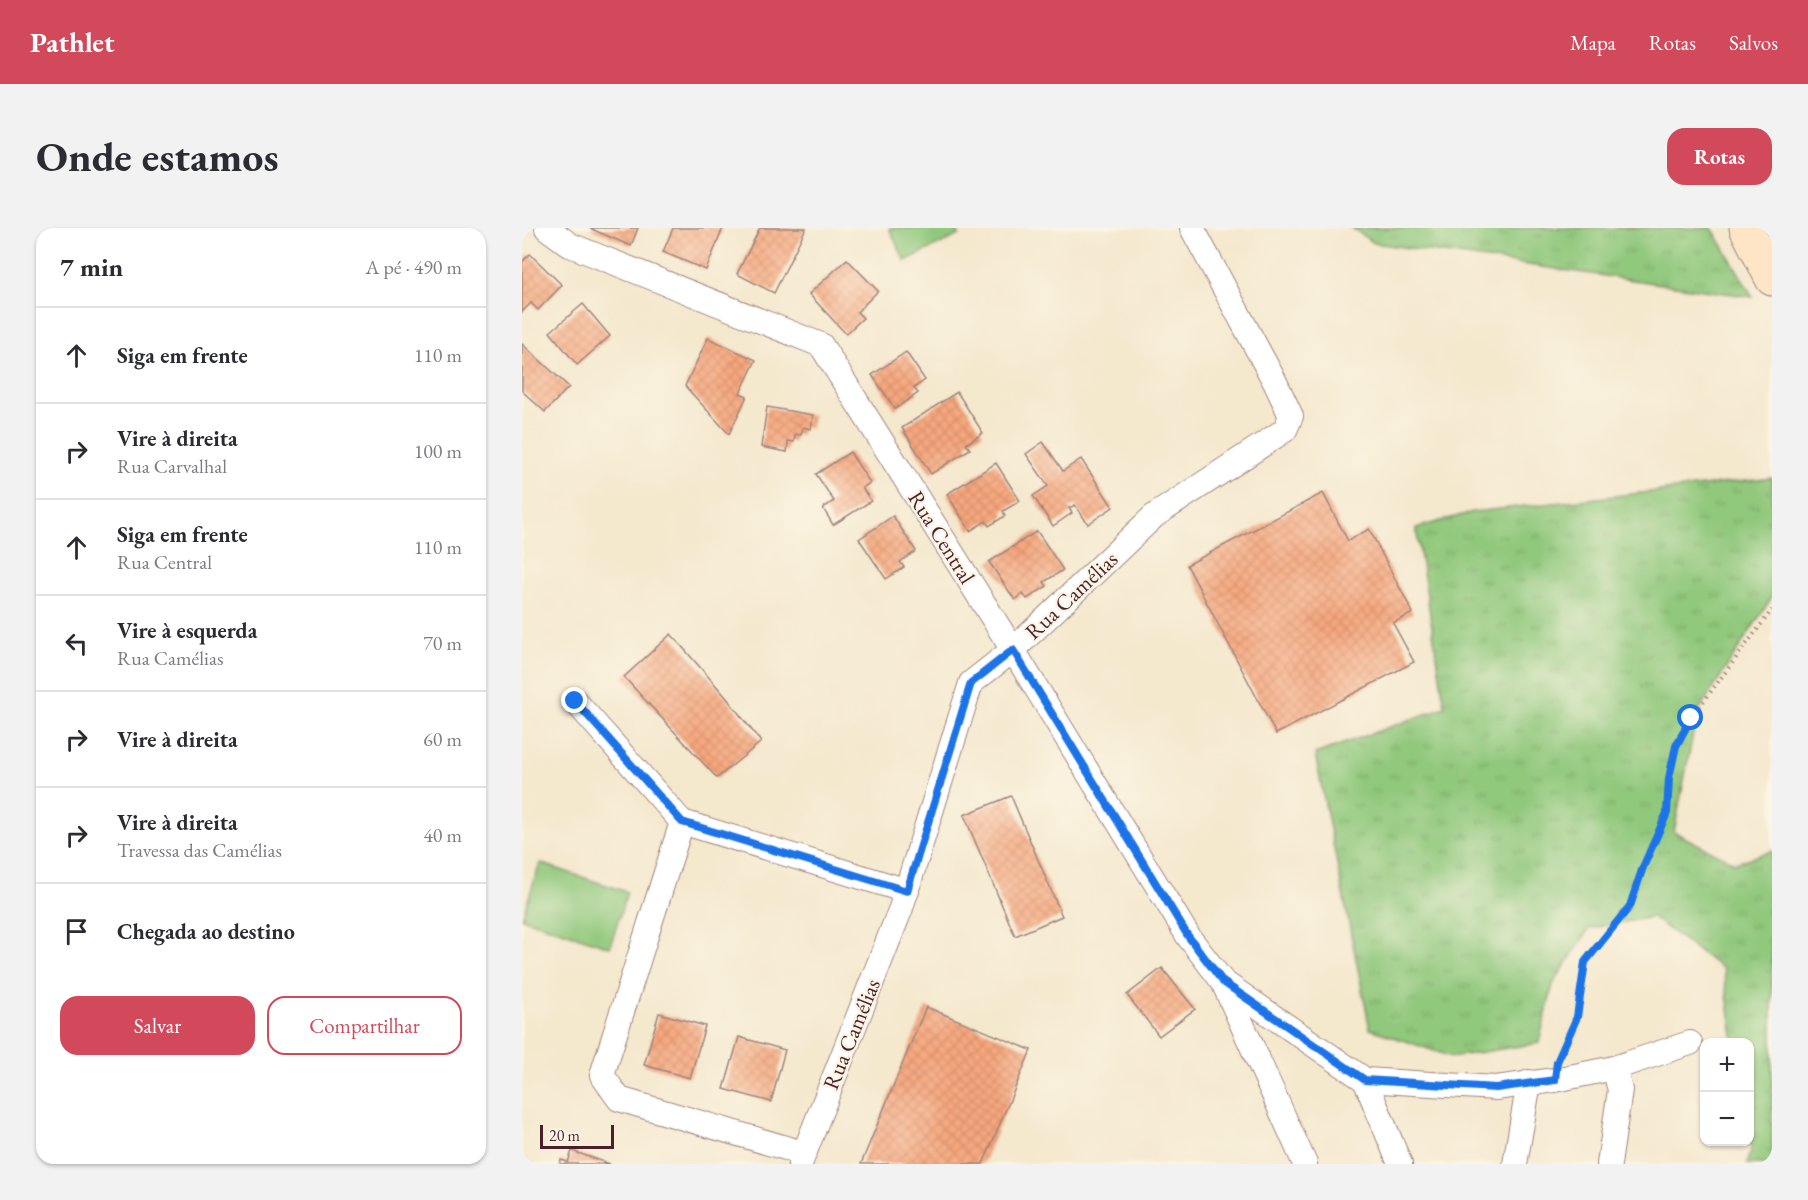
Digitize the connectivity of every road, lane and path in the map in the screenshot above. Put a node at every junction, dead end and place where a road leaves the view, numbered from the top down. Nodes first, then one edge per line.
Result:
1 (547, 228) edge
2 (1192, 228) edge
3 (1746, 228) edge
4 (1772, 279) edge
5 (1772, 610) edge
6 (1013, 650) junction
7 (575, 701) dead end
8 (682, 822) junction
9 (907, 891) junction
10 (1223, 982) junction
11 (1690, 1043) dead end
12 (1614, 1068) junction
13 (1365, 1080) junction
14 (1555, 1080) junction
15 (1529, 1082) junction
16 (802, 1158) edge
17 (1305, 1164) edge
18 (1400, 1164) edge
19 (1515, 1164) edge
20 (1610, 1164) edge

1 - 6 street, Rua Central
2 - 6 street, Rua Camélias
3 - 4 street
5 - 14 path
6 - 9 street, Rua Camélias
6 - 10 street, Rua Central
7 - 8 street
8 - 9 street
8 - 16 street
9 - 16 street, Rua Camélias
10 - 13 street
10 - 17 street
11 - 12 street
12 - 14 street
12 - 20 street
13 - 15 street
13 - 18 street
14 - 15 street
15 - 19 street

